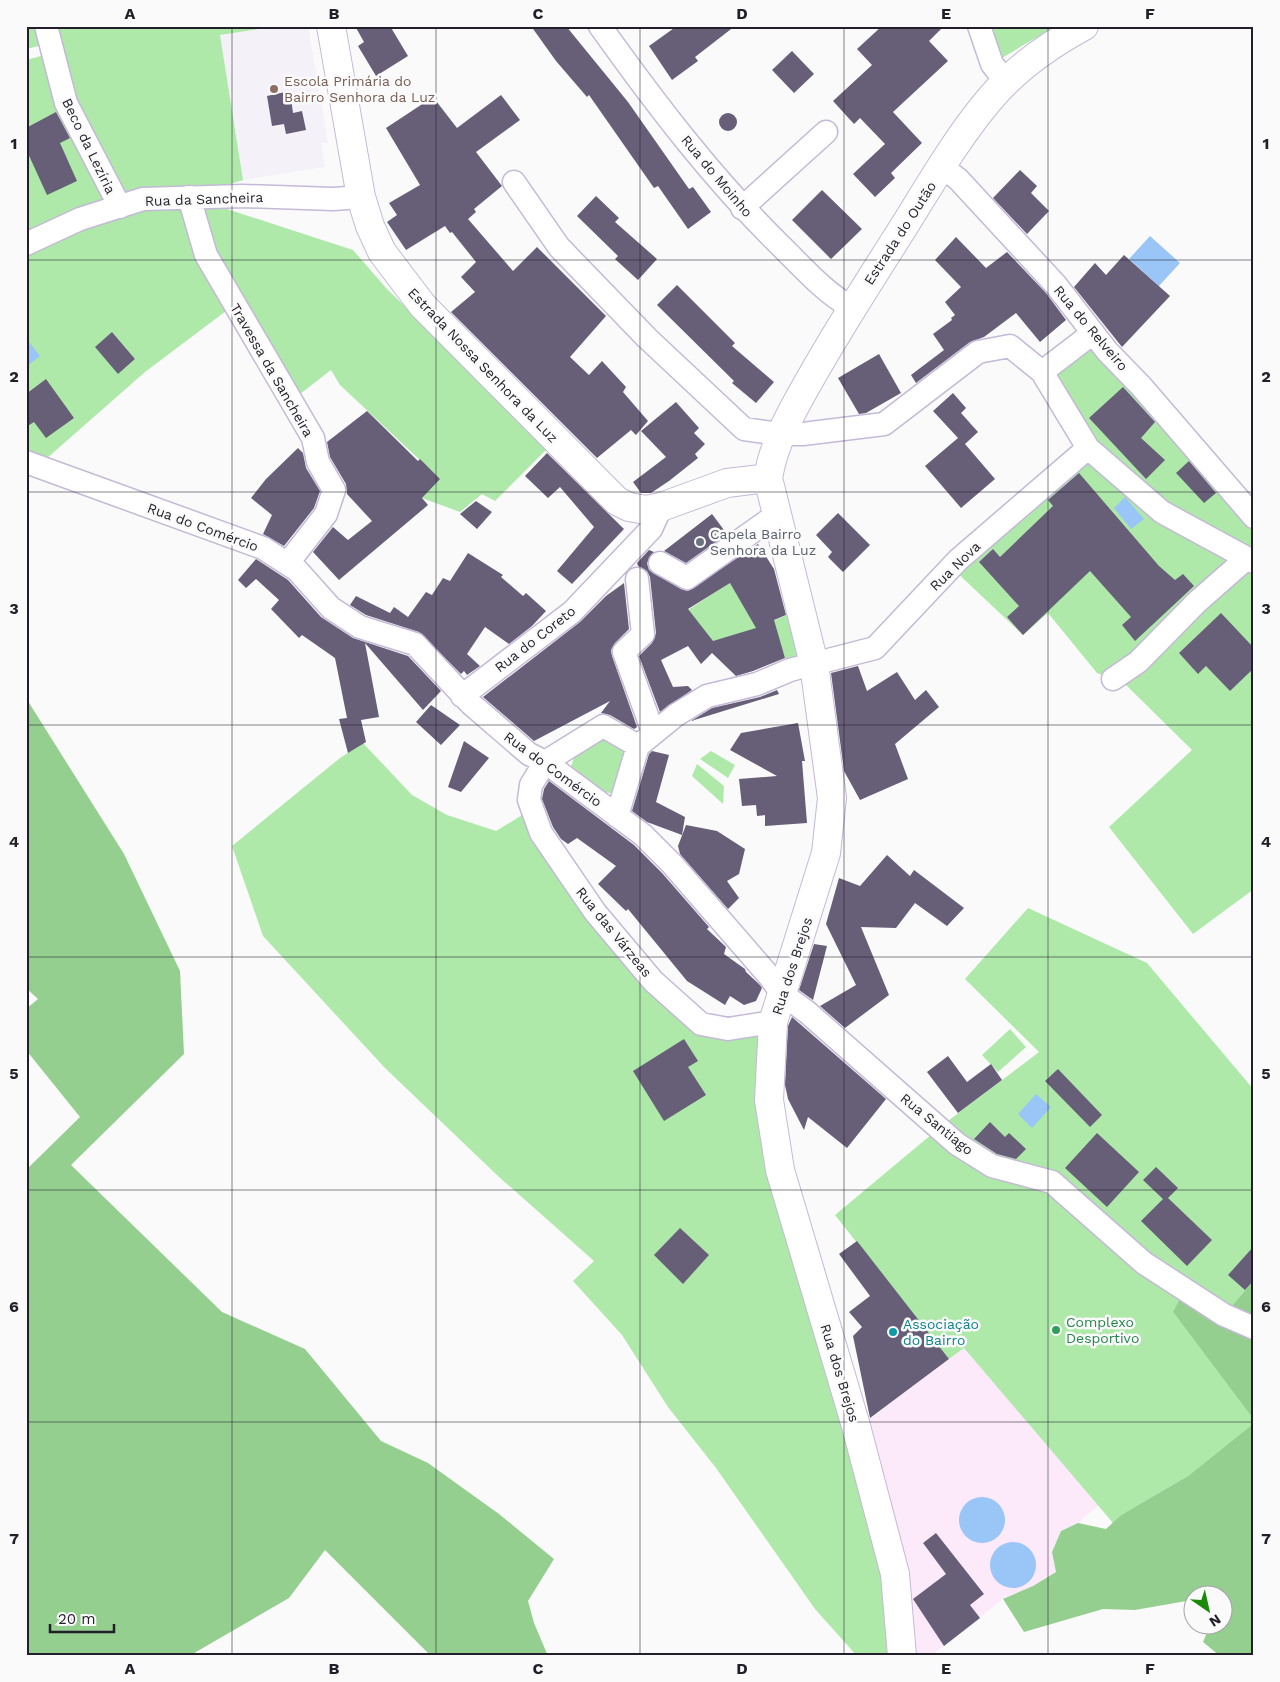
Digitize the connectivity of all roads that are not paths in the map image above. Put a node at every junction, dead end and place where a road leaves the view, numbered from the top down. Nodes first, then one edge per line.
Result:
1 (46, 26) edge
2 (331, 26) edge
3 (979, 26) edge
4 (1084, 26) edge
5 (608, 29) edge
6 (1006, 82) junction
7 (826, 132) dead end
8 (942, 167) junction
9 (514, 182) dead end
10 (361, 196) junction
11 (189, 197) junction
12 (120, 206) junction
13 (742, 208) junction
14 (26, 244) edge
15 (852, 308) junction
16 (1093, 333) junction
17 (1042, 372) junction
18 (780, 434) junction
19 (1088, 448) junction
20 (26, 462) edge
21 (768, 478) junction
22 (776, 515) junction
23 (1254, 517) edge
24 (656, 518) junction
25 (1250, 560) edge
26 (288, 563) junction
27 (660, 563) junction
28 (608, 572) junction
29 (637, 579) junction
30 (814, 664) junction
31 (1113, 679) dead end
32 (462, 696) junction
33 (646, 739) junction
34 (545, 762) junction
35 (617, 816) junction
36 (782, 994) junction
37 (773, 1022) junction
38 (1254, 1328) edge
39 (902, 1656) edge

1 - 12 street, Beco da Lezíria
2 - 10 street, Estrada Nossa Senhora da Luz
3 - 6 street
4 - 6 street, Estrada do Outão
5 - 13 street, Rua do Moinho
6 - 8 street, Estrada do Outão
7 - 13 street
8 - 15 street, Estrada do Outão
8 - 16 street, Rua do Relveiro
9 - 18 street
10 - 11 street, Rua da Sancheira
10 - 24 street, Estrada Nossa Senhora da Luz
11 - 12 street, Rua da Sancheira
11 - 26 street, Travessa da Sancheira
12 - 14 street, Rua da Sancheira
13 - 15 street, Rua do Moinho
15 - 18 street, Estrada do Outão
16 - 17 street
16 - 23 street, Rua do Relveiro
17 - 18 street
17 - 19 street
18 - 21 street, Estrada do Outão
19 - 25 street
19 - 30 street, Rua Nova
20 - 26 street, Rua do Comércio
21 - 22 street, Rua dos Brejos
21 - 24 street
22 - 27 street
22 - 30 street, Rua dos Brejos
24 - 27 street
24 - 28 street, Rua do Coreto
25 - 31 street
26 - 32 street, Rua do Comércio
27 - 29 street
28 - 29 street
28 - 32 street, Rua do Coreto
29 - 33 street
30 - 33 street, Rua Nova
30 - 36 street, Rua dos Brejos
32 - 34 street, Rua do Comércio
33 - 34 street
33 - 35 street
34 - 35 street, Rua do Comércio
34 - 37 street, Rua das Várzeas
35 - 36 street, Rua do Comércio
36 - 37 street, Rua dos Brejos
36 - 38 street, Rua Santiago
37 - 39 street, Rua dos Brejos

